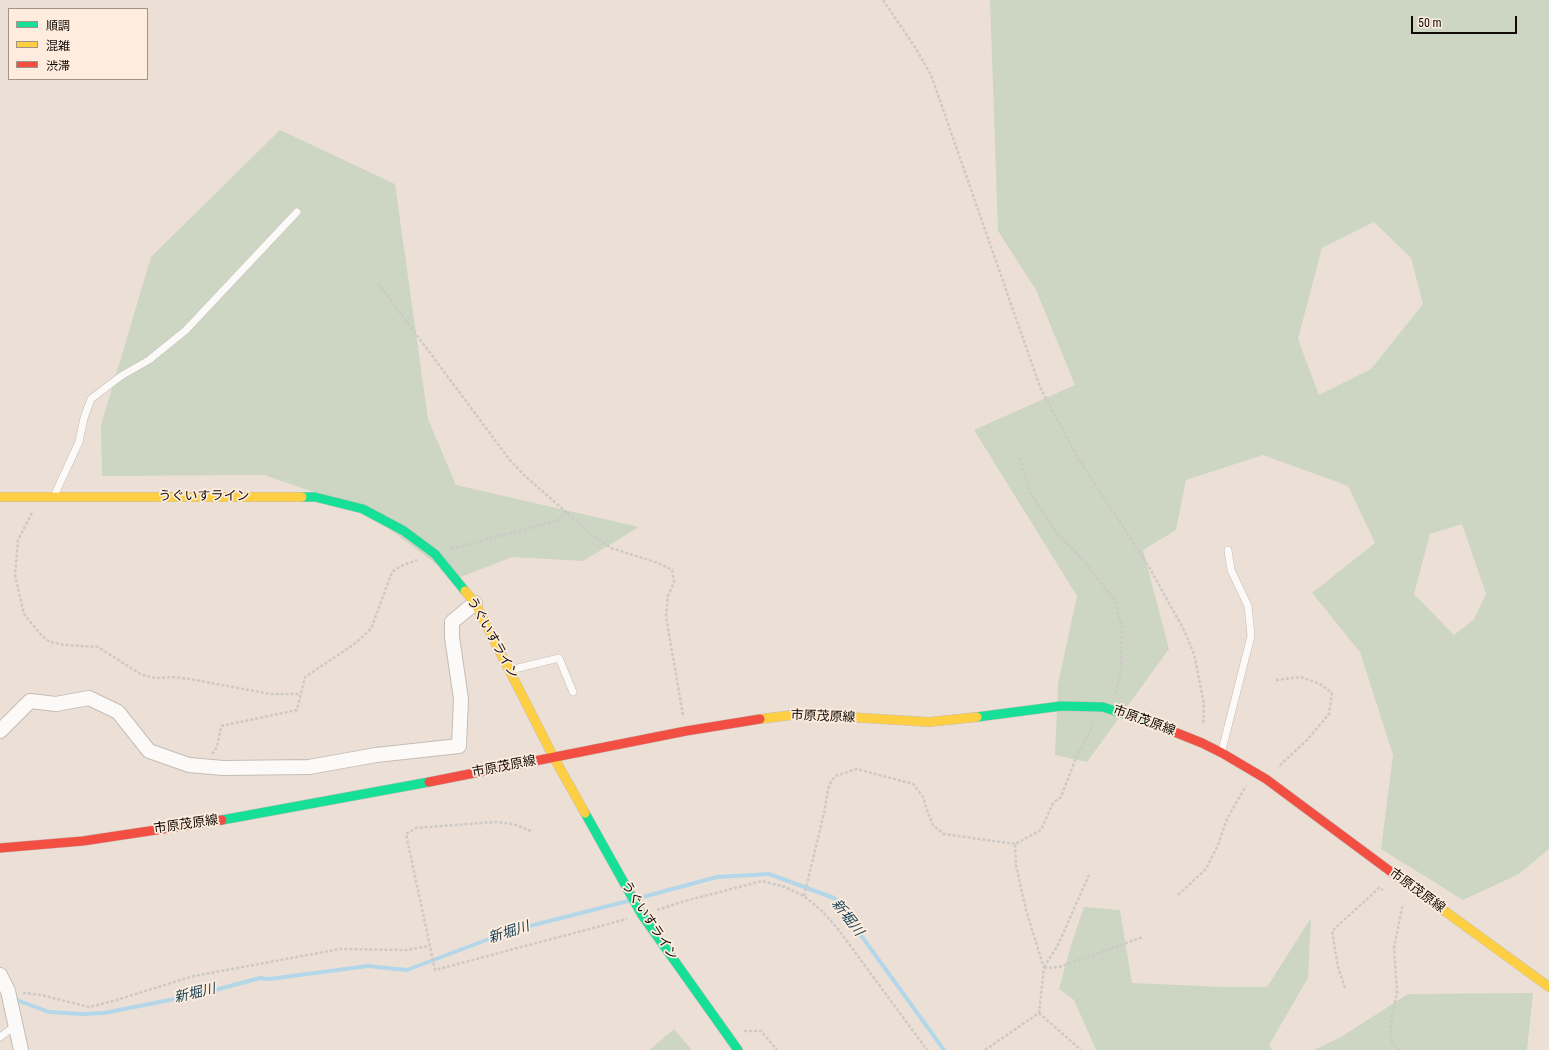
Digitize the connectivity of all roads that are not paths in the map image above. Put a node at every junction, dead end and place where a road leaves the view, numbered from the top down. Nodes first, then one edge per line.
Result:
1 (297, 212) dead end
2 (0, 497) edge
3 (54, 497) junction
4 (1228, 550) dead end
5 (475, 603) junction
6 (510, 670) junction
7 (572, 692) dead end
8 (0, 731) edge
9 (1222, 753) junction
10 (554, 758) junction
11 (0, 848) edge
12 (0, 974) edge
13 (1549, 987) edge
14 (15, 1026) junction
15 (0, 1037) edge
16 (20, 1050) edge
17 (738, 1050) edge

1 - 3 lane
2 - 3 main road, うぐいすライン
3 - 5 main road, うぐいすライン
4 - 9 lane
5 - 6 main road, うぐいすライン
5 - 8 street
6 - 7 lane
6 - 10 main road, うぐいすライン
9 - 10 main road, 市原茂原線
9 - 13 main road, 市原茂原線
10 - 11 main road, 市原茂原線
10 - 17 main road, うぐいすライン
12 - 14 street
14 - 15 lane
14 - 16 street

